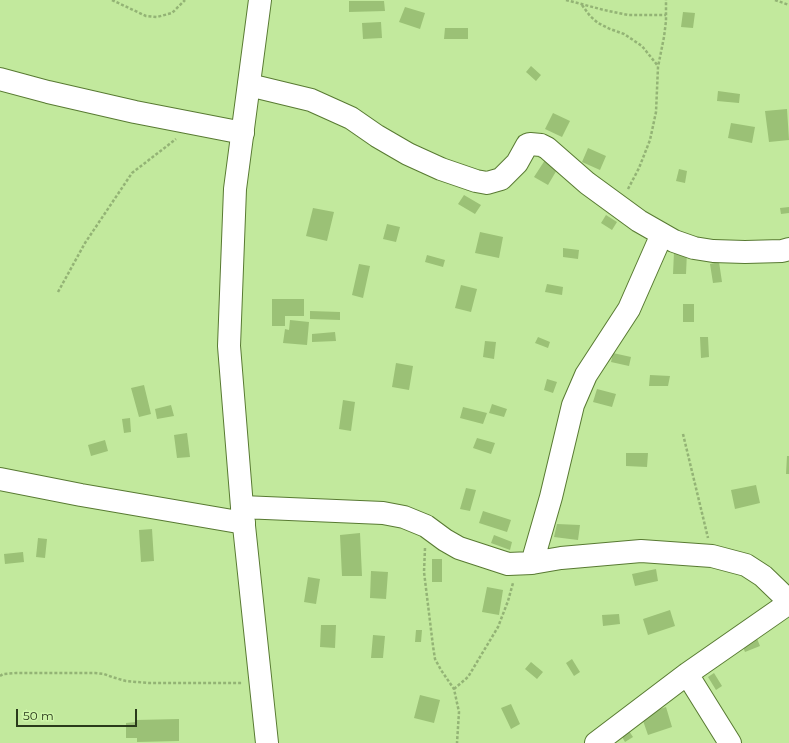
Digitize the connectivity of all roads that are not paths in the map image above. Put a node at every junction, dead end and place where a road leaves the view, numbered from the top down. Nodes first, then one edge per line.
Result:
1 (260, 0) edge
2 (0, 79) edge
3 (249, 85) junction
4 (243, 133) junction
5 (662, 234) junction
6 (789, 249) edge
7 (0, 479) edge
8 (243, 515) junction
9 (525, 564) junction
10 (789, 602) edge
11 (687, 674) junction
12 (267, 743) edge
13 (596, 743) edge
14 (730, 743) edge

1 - 3 street
2 - 4 street
3 - 4 street
3 - 5 street
4 - 8 street
5 - 6 street
5 - 9 street
7 - 8 street
8 - 9 street
8 - 12 street
9 - 10 street
10 - 11 street
11 - 13 street
11 - 14 street

